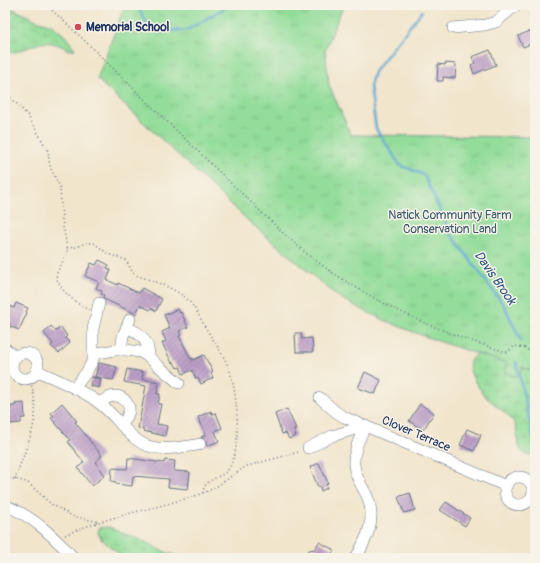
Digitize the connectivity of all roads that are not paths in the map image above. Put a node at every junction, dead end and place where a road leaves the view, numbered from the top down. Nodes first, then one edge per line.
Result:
1 (516, 5) edge
2 (452, 28) dead end
3 (98, 307) road end
4 (5, 348) edge
5 (121, 350) junction
6 (93, 354) junction
7 (15, 357) junction
8 (149, 357) junction
9 (34, 375) junction
10 (179, 383) dead end
11 (74, 388) junction
12 (320, 398) dead end
13 (100, 403) junction
14 (121, 425) junction
15 (365, 426) junction
16 (200, 444) dead end
17 (308, 448) road end
18 (506, 486) dead end
19 (5, 505) edge
20 (74, 558) edge
21 (356, 558) edge

1 - 2 street
3 - 6 street
4 - 7 street
5 - 6 street
5 - 8 street
5 - 8 street
6 - 11 street
7 - 9 street
7 - 9 street
8 - 10 street
9 - 11 street
11 - 13 street
12 - 15 street, Clover Terrace
13 - 14 street
13 - 14 street
14 - 16 street
15 - 17 street
15 - 18 street, Clover Terrace
15 - 21 street
19 - 20 street

